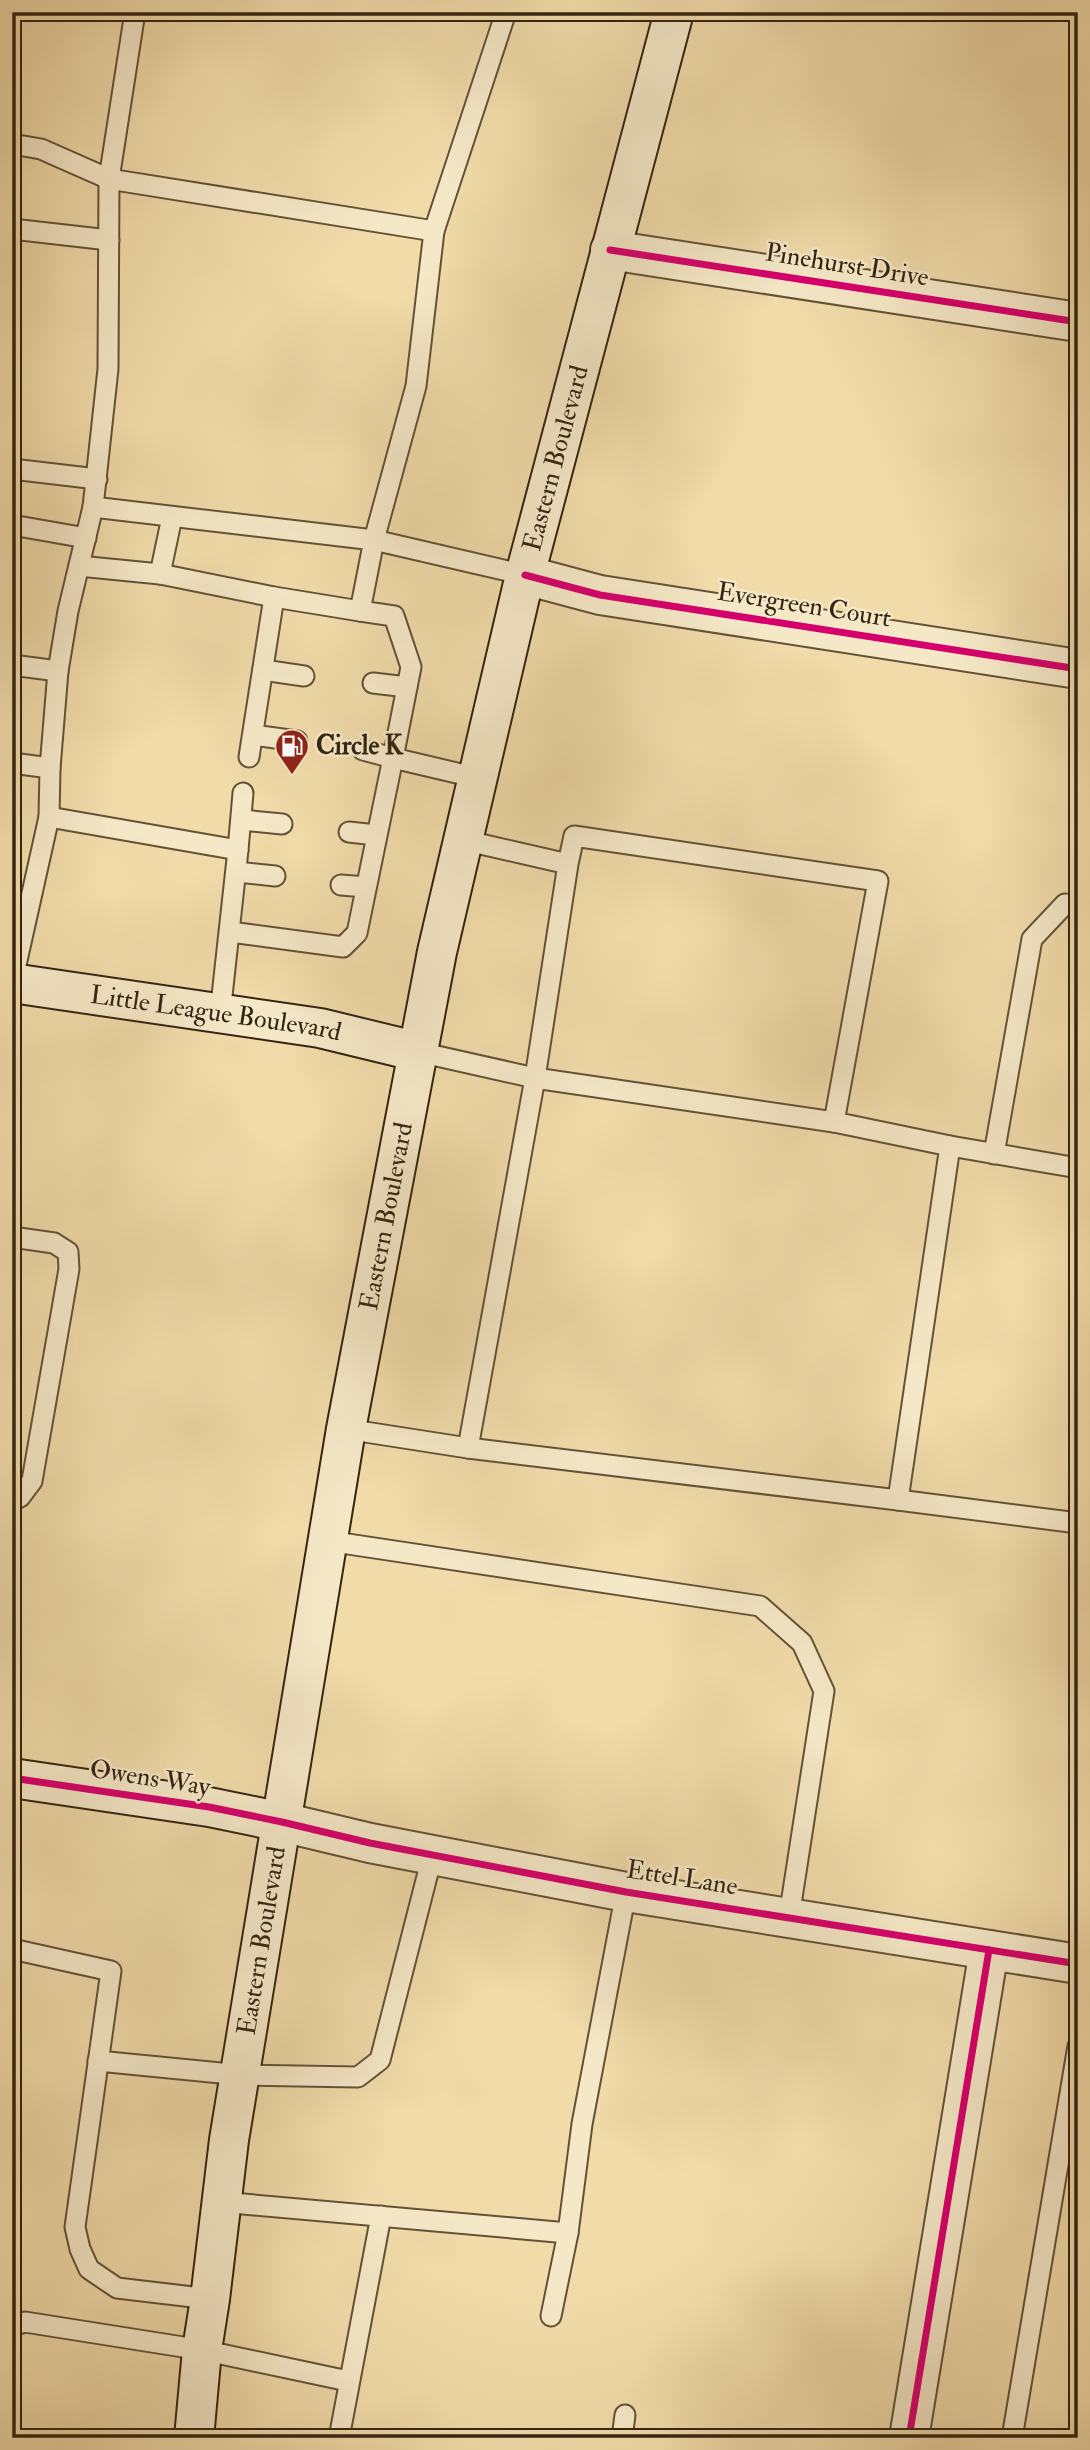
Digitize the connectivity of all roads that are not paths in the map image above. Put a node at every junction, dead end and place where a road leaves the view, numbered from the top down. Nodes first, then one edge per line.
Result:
1 (135, 12) edge
2 (506, 12) edge
3 (674, 12) edge
4 (12, 144) edge
5 (109, 180) junction
6 (12, 229) edge
7 (434, 232) junction
8 (109, 240) junction
9 (610, 250) junction
10 (1078, 322) edge
11 (12, 469) edge
12 (97, 479) junction
13 (93, 507) junction
14 (172, 517) junction
15 (12, 525) edge
16 (86, 538) junction
17 (374, 540) junction
18 (79, 566) junction
19 (160, 574) junction
20 (525, 575) junction
21 (274, 597) junction
22 (360, 611) junction
23 (12, 665) edge
24 (1078, 669) edge
25 (263, 670) junction
26 (58, 671) junction
27 (304, 676) dead end
28 (373, 683) dead end
29 (407, 687) junction
30 (253, 735) junction
31 (297, 741) dead end
32 (363, 750) dead end
33 (249, 757) dead end
34 (393, 758) junction
35 (12, 764) edge
36 (50, 768) junction
37 (478, 778) junction
38 (243, 793) dead end
39 (49, 817) junction
40 (242, 820) junction
41 (282, 824) dead end
42 (349, 832) dead end
43 (376, 835) junction
44 (463, 840) junction
45 (238, 850) junction
46 (568, 864) junction
47 (237, 872) junction
48 (275, 876) dead end
49 (341, 885) dead end
50 (366, 887) junction
51 (1078, 906) edge
52 (230, 932) junction
53 (12, 983) edge
54 (220, 1014) junction
55 (419, 1052) junction
56 (535, 1078) junction
57 (834, 1122) junction
58 (950, 1146) junction
59 (994, 1154) junction
60 (1078, 1168) edge
61 (12, 1237) edge
62 (346, 1429) junction
63 (468, 1448) junction
64 (898, 1500) junction
65 (12, 1501) edge
66 (1078, 1523) edge
67 (328, 1541) junction
68 (12, 1778) edge
69 (282, 1822) junction
70 (433, 1853) junction
71 (626, 1892) junction
72 (789, 1917) junction
73 (12, 1949) edge
74 (989, 1950) junction
75 (1078, 1964) edge
76 (1078, 2046) edge
77 (98, 2061) junction
78 (241, 2074) junction
79 (221, 2202) junction
80 (381, 2216) junction
81 (568, 2234) junction
82 (210, 2299) junction
83 (551, 2316) dead end
84 (12, 2326) edge
85 (202, 2350) junction
86 (348, 2381) junction
87 (625, 2415) dead end
88 (194, 2438) edge
89 (339, 2438) edge
90 (622, 2438) edge
91 (909, 2438) edge
92 (1012, 2438) edge

1 - 5 lane
2 - 7 lane
3 - 9 street, Eastern Boulevard
4 - 5 lane
5 - 7 lane
5 - 8 lane
6 - 8 lane
7 - 17 lane
8 - 12 lane
9 - 10 street, Pinehurst Drive
9 - 20 street, Eastern Boulevard
11 - 12 lane
12 - 13 lane
13 - 14 lane
13 - 16 lane
14 - 17 lane
14 - 19 lane
15 - 16 lane
16 - 18 lane
17 - 20 lane
17 - 22 lane
18 - 19 lane
18 - 26 lane
19 - 21 lane
20 - 24 street, Evergreen Court
20 - 37 street, Eastern Boulevard
21 - 22 lane
21 - 25 lane
22 - 29 lane
23 - 26 lane
25 - 27 lane
25 - 30 lane
26 - 36 lane
28 - 29 lane
29 - 34 lane
30 - 31 lane
30 - 33 lane
32 - 34 lane
34 - 37 lane
34 - 43 lane
35 - 36 lane
36 - 39 lane
37 - 44 street, Eastern Boulevard
38 - 40 lane
39 - 45 lane
39 - 53 lane
40 - 41 lane
40 - 45 lane
42 - 43 lane
43 - 50 lane
44 - 46 lane
44 - 55 street, Eastern Boulevard
45 - 47 lane
46 - 56 lane
46 - 57 lane
47 - 48 lane
47 - 52 lane
49 - 50 lane
50 - 52 lane
51 - 59 lane
52 - 54 lane
53 - 54 street, Little League Boulevard
54 - 55 street, Little League Boulevard
55 - 56 lane
55 - 62 street, Eastern Boulevard
56 - 57 lane
56 - 63 lane
57 - 58 lane
58 - 59 lane
58 - 64 lane
59 - 60 lane
61 - 65 lane
62 - 63 lane
62 - 67 street, Eastern Boulevard
63 - 64 lane
64 - 66 lane
67 - 69 street, Eastern Boulevard
67 - 72 lane
68 - 69 street, Owens Way
69 - 70 street, Ettel Lane
69 - 78 street, Eastern Boulevard
70 - 71 street, Ettel Lane
70 - 78 lane
71 - 72 street, Ettel Lane
71 - 81 lane
72 - 74 street, Ettel Lane
73 - 77 lane
74 - 75 street, Ettel Lane
74 - 91 street
76 - 92 lane
77 - 78 lane
77 - 82 lane
78 - 79 street, Eastern Boulevard
79 - 80 lane
79 - 82 street, Eastern Boulevard
80 - 81 lane
80 - 86 lane
81 - 83 lane
82 - 85 street, Eastern Boulevard
84 - 85 lane
85 - 86 lane
85 - 88 street, Eastern Boulevard
86 - 89 lane
87 - 90 lane

